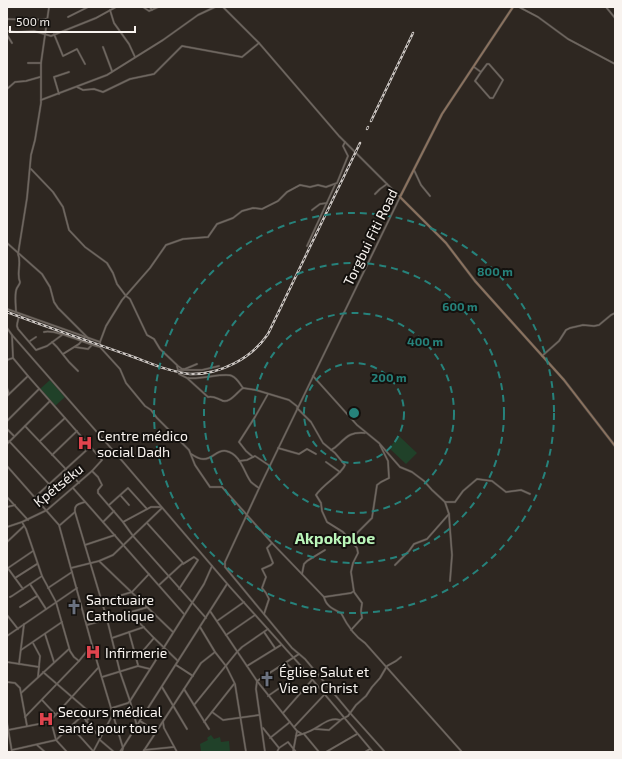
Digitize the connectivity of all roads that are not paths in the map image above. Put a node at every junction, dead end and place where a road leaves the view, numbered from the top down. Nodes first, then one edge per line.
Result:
1 (48, 7) edge
2 (88, 7) edge
3 (115, 7) edge
4 (143, 7) edge
5 (150, 7) edge
6 (158, 7) edge
7 (215, 7) edge
8 (223, 7) edge
9 (513, 7) edge
10 (519, 7) edge
11 (606, 7) edge
12 (110, 10) junction
13 (152, 10) junction
14 (68, 16) dead end
15 (615, 18) edge
16 (7, 19) edge
17 (47, 19) junction
18 (7, 31) edge
19 (7, 34) edge
20 (45, 34) junction
21 (54, 34) junction
22 (258, 42) junction
23 (12, 43) dead end
24 (103, 47) dead end
25 (135, 57) junction
26 (28, 63) dead end
27 (41, 63) junction
28 (85, 64) dead end
29 (615, 64) edge
30 (473, 67) junction
31 (112, 71) junction
32 (69, 72) dead end
33 (482, 72) junction
34 (40, 76) junction
35 (77, 87) junction
36 (7, 89) edge
37 (59, 94) junction
38 (41, 100) junction
39 (345, 142) junction
40 (30, 168) junction
41 (414, 170) junction
42 (336, 183) junction
43 (387, 184) junction
44 (375, 194) dead end
45 (430, 196) dead end
46 (400, 197) junction
47 (328, 203) junction
48 (312, 210) dead end
49 (7, 243) edge
50 (307, 246) dead end
51 (18, 254) junction
52 (126, 296) junction
53 (7, 309) edge
54 (16, 312) junction
55 (615, 313) edge
56 (21, 314) junction
57 (7, 328) edge
58 (44, 332) dead end
59 (12, 335) junction
60 (62, 335) junction
61 (36, 337) dead end
62 (85, 338) junction
63 (89, 339) junction
64 (30, 341) junction
65 (52, 342) junction
66 (82, 342) junction
67 (100, 342) junction
68 (92, 345) junction
69 (75, 347) junction
70 (100, 348) junction
71 (63, 354) junction
72 (542, 356) junction
73 (13, 358) junction
74 (7, 360) edge
75 (176, 364) junction
76 (197, 364) dead end
77 (219, 366) dead end
78 (178, 370) junction
79 (78, 371) dead end
80 (28, 376) junction
81 (313, 376) junction
82 (187, 378) junction
83 (7, 388) edge
84 (243, 388) junction
85 (39, 389) junction
86 (9, 394) junction
87 (268, 394) junction
88 (7, 396) edge
89 (50, 401) junction
90 (298, 408) junction
91 (65, 418) junction
92 (7, 421) edge
93 (25, 426) junction
94 (7, 429) edge
95 (356, 430) junction
96 (77, 431) junction
97 (367, 433) junction
98 (14, 436) junction
99 (10, 441) junction
100 (40, 441) junction
101 (379, 443) junction
102 (7, 444) edge
103 (90, 446) junction
104 (615, 446) edge
105 (278, 448) junction
106 (335, 448) junction
107 (331, 450) junction
108 (335, 453) junction
109 (52, 454) junction
110 (191, 454) junction
111 (316, 454) dead end
112 (254, 457) junction
113 (239, 461) junction
114 (326, 462) dead end
115 (7, 466) edge
116 (270, 466) junction
117 (10, 469) junction
118 (66, 469) junction
119 (7, 471) edge
120 (92, 471) junction
121 (340, 472) junction
122 (79, 483) junction
123 (49, 484) junction
124 (73, 488) junction
125 (259, 488) junction
126 (530, 494) dead end
127 (120, 496) junction
128 (7, 497) edge
129 (35, 497) junction
130 (85, 502) junction
131 (445, 502) junction
132 (129, 504) dead end
133 (15, 505) junction
134 (109, 506) junction
135 (7, 507) edge
136 (162, 508) junction
137 (147, 509) junction
138 (47, 510) junction
139 (114, 511) junction
140 (75, 512) junction
141 (247, 514) junction
142 (450, 514) junction
143 (28, 520) junction
144 (22, 522) junction
145 (103, 522) junction
146 (123, 522) junction
147 (147, 523) junction
148 (59, 525) junction
149 (24, 526) junction
150 (7, 527) edge
151 (115, 535) junction
152 (133, 536) junction
153 (7, 542) edge
154 (272, 543) junction
155 (85, 545) junction
156 (124, 545) junction
157 (356, 546) junction
158 (326, 550) dead end
159 (33, 551) junction
160 (99, 561) junction
161 (90, 563) junction
162 (37, 564) junction
163 (182, 564) junction
164 (395, 565) dead end
165 (212, 566) junction
166 (7, 567) edge
167 (71, 568) junction
168 (72, 572) junction
169 (149, 574) junction
170 (302, 574) junction
171 (42, 576) junction
172 (169, 576) junction
173 (15, 578) junction
174 (450, 581) dead end
175 (30, 584) junction
176 (227, 584) junction
177 (159, 585) junction
178 (48, 588) junction
179 (77, 588) junction
180 (23, 589) junction
181 (179, 589) junction
182 (354, 591) junction
183 (132, 592) junction
184 (37, 596) junction
185 (10, 597) dead end
186 (324, 597) junction
187 (102, 601) junction
188 (56, 602) junction
189 (244, 602) junction
190 (192, 603) junction
191 (20, 607) dead end
192 (148, 607) junction
193 (46, 609) junction
194 (210, 611) junction
195 (129, 612) junction
196 (7, 614) edge
197 (184, 614) junction
198 (264, 614) junction
199 (255, 615) junction
200 (206, 618) junction
201 (107, 619) junction
202 (217, 621) junction
203 (62, 622) junction
204 (24, 624) junction
205 (87, 625) junction
206 (200, 627) junction
207 (18, 628) junction
208 (144, 628) junction
209 (268, 629) junction
210 (351, 630) junction
211 (129, 632) junction
212 (173, 632) junction
213 (264, 632) junction
214 (45, 633) junction
215 (226, 635) junction
216 (7, 636) edge
217 (112, 638) junction
218 (154, 638) junction
219 (32, 642) junction
220 (92, 645) junction
221 (282, 645) junction
222 (163, 647) junction
223 (275, 648) junction
224 (69, 649) junction
225 (21, 650) junction
226 (215, 652) junction
227 (237, 652) junction
228 (300, 654) junction
229 (136, 655) junction
230 (401, 657) dead end
231 (293, 658) junction
232 (79, 661) junction
233 (178, 661) junction
234 (7, 662) edge
235 (54, 662) junction
236 (286, 662) junction
237 (18, 664) junction
238 (176, 665) junction
239 (39, 666) junction
240 (138, 666) junction
241 (226, 666) junction
242 (246, 666) junction
243 (386, 666) junction
244 (98, 668) junction
245 (150, 669) junction
246 (304, 671) junction
247 (43, 672) junction
248 (120, 672) junction
249 (193, 676) junction
250 (38, 677) junction
251 (102, 677) junction
252 (295, 678) junction
253 (312, 680) junction
254 (257, 681) junction
255 (7, 682) edge
256 (57, 683) junction
257 (235, 684) junction
258 (162, 687) junction
259 (184, 689) junction
260 (21, 693) junction
261 (324, 694) junction
262 (268, 696) junction
263 (72, 697) junction
264 (41, 700) junction
265 (130, 701) junction
266 (170, 701) junction
267 (177, 702) junction
268 (194, 705) junction
269 (174, 706) junction
270 (77, 709) dead end
271 (111, 709) junction
272 (212, 712) junction
273 (283, 713) junction
274 (113, 714) junction
275 (351, 714) junction
276 (56, 715) junction
277 (259, 715) junction
278 (82, 716) junction
279 (26, 717) junction
280 (240, 717) junction
281 (344, 718) junction
282 (51, 720) junction
283 (340, 720) junction
284 (86, 721) junction
285 (140, 721) junction
286 (164, 722) junction
287 (204, 722) junction
288 (290, 722) junction
289 (7, 723) edge
290 (137, 726) junction
291 (262, 726) junction
292 (27, 727) junction
293 (294, 727) junction
294 (186, 729) dead end
295 (208, 729) dead end
296 (315, 729) junction
297 (8, 730) junction
298 (156, 731) junction
299 (297, 731) junction
300 (76, 732) dead end
301 (357, 733) junction
302 (303, 734) junction
303 (296, 736) junction
304 (270, 738) junction
305 (100, 739) junction
306 (56, 740) junction
307 (37, 745) junction
308 (174, 747) junction
309 (123, 748) junction
310 (279, 748) junction
311 (294, 748) junction
312 (371, 749) junction
313 (12, 751) edge
314 (144, 751) edge
315 (45, 752) edge
316 (67, 752) edge
317 (93, 752) edge
318 (114, 752) edge
319 (121, 752) edge
320 (177, 752) edge
321 (246, 752) edge
322 (265, 752) edge
323 (277, 752) edge
324 (293, 752) edge
325 (296, 752) edge
326 (319, 752) edge
327 (326, 752) edge
328 (365, 752) edge
329 (373, 752) edge
330 (385, 752) edge
331 (462, 752) edge

1 - 17 street
2 - 14 street
3 - 12 street
4 - 13 street
5 - 13 street
6 - 13 street
7 - 25 street
8 - 22 street
9 - 30 street, Torgbui Fiti Road
10 - 29 street
11 - 15 street
12 - 21 street
12 - 25 street
16 - 17 street
17 - 20 street
18 - 20 street
19 - 23 street
20 - 21 street
20 - 27 street
21 - 28 street
22 - 35 street
22 - 39 street
24 - 31 street
25 - 31 street
26 - 27 street
27 - 34 street
30 - 33 street
30 - 41 street, Torgbui Fiti Road
31 - 35 street
32 - 37 street
33 - 33 street
34 - 36 street
34 - 38 street
35 - 37 street
37 - 38 street
38 - 40 street
39 - 42 street
39 - 43 street
40 - 51 street
40 - 52 street
41 - 45 street
41 - 46 street, Torgbui Fiti Road
42 - 47 street
42 - 52 street
43 - 44 street
43 - 46 street
46 - 72 street
46 - 81 street, Torgbui Fiti Road
47 - 48 street
47 - 50 street
49 - 51 street
51 - 54 street
51 - 63 street
52 - 67 street
52 - 75 street
53 - 54 street
54 - 56 street
55 - 72 street
56 - 62 street
56 - 64 street
57 - 59 street
58 - 60 street
59 - 73 street
59 - 136 street
60 - 65 street
60 - 66 street
61 - 64 street
62 - 63 street
62 - 66 street
63 - 67 street
64 - 65 street
65 - 71 street
66 - 68 street
66 - 69 street
67 - 70 street
68 - 69 street
68 - 70 street
69 - 71 street
70 - 110 street
71 - 79 street
72 - 104 street
73 - 74 street
73 - 80 street
75 - 76 street
75 - 78 street
77 - 78 street
78 - 82 street
80 - 85 street
80 - 86 street
81 - 90 street, Torgbui Fiti Road
81 - 95 street
82 - 84 street
82 - 84 street
83 - 86 street
84 - 87 street
85 - 89 street
85 - 92 street
86 - 88 street
87 - 90 street
87 - 112 street
89 - 91 street
89 - 93 street
90 - 105 street, Torgbui Fiti Road
90 - 107 street
91 - 96 street
91 - 100 street
93 - 98 street
93 - 100 street
94 - 98 street
95 - 97 street
95 - 97 street
95 - 106 street
96 - 103 street
96 - 109 street
97 - 101 street
98 - 99 street
99 - 102 street
99 - 123 street
100 - 109 street
101 - 131 street
101 - 157 street
103 - 118 street
103 - 120 street, Kpétséku
105 - 111 street
105 - 116 street, Torgbui Fiti Road
106 - 107 street
106 - 108 street
107 - 108 street
108 - 121 street
109 - 118 street
110 - 113 street
110 - 141 street
112 - 113 street
112 - 116 street
113 - 125 street
114 - 121 street
115 - 117 street
116 - 125 street, Torgbui Fiti Road
117 - 119 street
117 - 129 street
118 - 122 street
118 - 123 street
120 - 122 street, Kpétséku
120 - 134 street
121 - 157 street
122 - 124 street, Kpétséku
123 - 129 street
124 - 130 street
124 - 138 street, Kpétséku
125 - 141 street, Torgbui Fiti Road
126 - 131 street
127 - 132 street
127 - 134 street
127 - 137 street
128 - 133 street
129 - 138 street
130 - 140 street
130 - 145 street
131 - 142 street
133 - 135 street
133 - 143 street
134 - 139 street
136 - 137 street
136 - 147 street
136 - 165 street
137 - 146 street
138 - 143 street, Kpétséku
138 - 148 street
139 - 145 street
139 - 146 street
140 - 148 street
140 - 155 street
141 - 154 street
141 - 198 street, Torgbui Fiti Road
142 - 164 street
142 - 174 street
143 - 144 street, Kpétséku
144 - 149 street
144 - 150 street, Kpétséku
145 - 151 street
146 - 152 street
147 - 152 street
147 - 163 street
148 - 167 street
149 - 153 street
149 - 159 street
151 - 155 street
151 - 156 street
152 - 156 street
152 - 172 street
154 - 170 street
154 - 198 street
155 - 161 street
156 - 160 street
156 - 169 street
157 - 182 street
158 - 170 street
159 - 162 street
159 - 166 street
160 - 161 street
160 - 183 street
161 - 167 street
161 - 187 street
162 - 171 street
162 - 173 street
163 - 172 street
163 - 181 street
165 - 176 street
165 - 190 street
166 - 173 street
167 - 168 street
168 - 178 street
168 - 179 street
169 - 177 street
169 - 183 street
170 - 186 street
171 - 175 street
171 - 178 street
172 - 177 street
172 - 181 street
173 - 180 street
175 - 180 street
175 - 184 street
176 - 189 street
176 - 194 street
177 - 197 street
178 - 188 street
179 - 188 street
179 - 205 street
180 - 185 street
181 - 190 street
182 - 186 street
182 - 210 street
183 - 187 street
183 - 192 street
184 - 191 street
184 - 193 street
186 - 210 street
187 - 201 street
188 - 193 street
188 - 203 street
189 - 199 street
189 - 202 street
190 - 197 street
190 - 200 street
192 - 195 street
192 - 212 street
193 - 204 street
194 - 200 street
194 - 202 street
195 - 201 street
195 - 208 street
196 - 207 street
197 - 212 street
198 - 228 street, Torgbui Fiti Road
199 - 209 street
199 - 215 street
200 - 206 street
201 - 205 street
201 - 217 street
202 - 215 street
203 - 214 street
203 - 224 street
204 - 207 street
204 - 225 street
205 - 220 street
206 - 226 street
206 - 233 street
207 - 216 street
208 - 211 street
208 - 218 street
209 - 213 street
209 - 221 street
210 - 243 street
211 - 217 street
211 - 229 street
212 - 222 street
213 - 223 street
213 - 227 street
214 - 219 street
214 - 235 street
215 - 227 street
217 - 248 street
218 - 222 street
218 - 229 street
219 - 225 street
219 - 239 street
220 - 232 street
220 - 244 street
221 - 223 street
221 - 231 street
222 - 233 street
222 - 245 street
223 - 242 street
224 - 232 street
224 - 235 street
225 - 237 street
226 - 241 street
226 - 249 street
227 - 241 street
227 - 242 street
228 - 231 street
228 - 275 street, Torgbui Fiti Road
229 - 240 street
230 - 243 street
231 - 236 street
231 - 246 street
232 - 256 street
233 - 238 street
234 - 237 street
235 - 247 street
236 - 252 street
236 - 254 street
237 - 239 street
238 - 249 street
238 - 258 street
239 - 250 street
240 - 245 street
240 - 248 street
241 - 257 street
241 - 268 street
242 - 254 street
243 - 275 street
243 - 331 street
244 - 251 street
244 - 263 street
245 - 265 street
246 - 252 street
246 - 253 street
247 - 250 street
247 - 256 street
248 - 251 street
248 - 265 street
249 - 259 street
250 - 260 street
251 - 271 street
252 - 262 street
253 - 261 street
253 - 273 street
254 - 262 street
254 - 277 street
255 - 260 street
256 - 263 street
256 - 264 street
257 - 272 street
257 - 280 street
258 - 266 street
258 - 285 street
259 - 267 street
259 - 268 street
260 - 279 street
261 - 281 street
261 - 293 street
262 - 273 street
263 - 276 street
263 - 284 street
264 - 276 street
264 - 279 street
265 - 271 street
265 - 290 street
266 - 267 street
266 - 269 street
267 - 269 street
268 - 287 street
269 - 286 street
269 - 294 street
270 - 278 street
271 - 274 street
272 - 280 street
272 - 287 street
273 - 288 street
274 - 305 street
274 - 309 street
275 - 281 street
275 - 330 street, Torgbui Fiti Road
276 - 282 street
277 - 280 street
277 - 291 street
278 - 284 street
278 - 306 street
279 - 292 street
280 - 321 street
281 - 283 street
281 - 301 street
282 - 292 street
282 - 306 street
283 - 296 street
283 - 296 street
284 - 305 street
285 - 290 street
285 - 298 street
286 - 298 street
286 - 308 street
287 - 295 street
288 - 293 street
288 - 304 street
289 - 297 street
290 - 309 street
291 - 304 street
291 - 322 street
292 - 297 street
293 - 299 street
296 - 302 street
297 - 313 street
298 - 314 street
299 - 302 street
299 - 303 street
300 - 317 street
301 - 312 street
301 - 327 street
302 - 303 street
302 - 326 street
303 - 311 street
304 - 310 street
305 - 317 street
305 - 318 street
306 - 307 street
306 - 316 street
307 - 313 street
307 - 315 street
308 - 314 street
308 - 320 street
309 - 319 street
310 - 311 street
310 - 323 street
311 - 324 street
311 - 325 street
312 - 328 street
312 - 329 street

